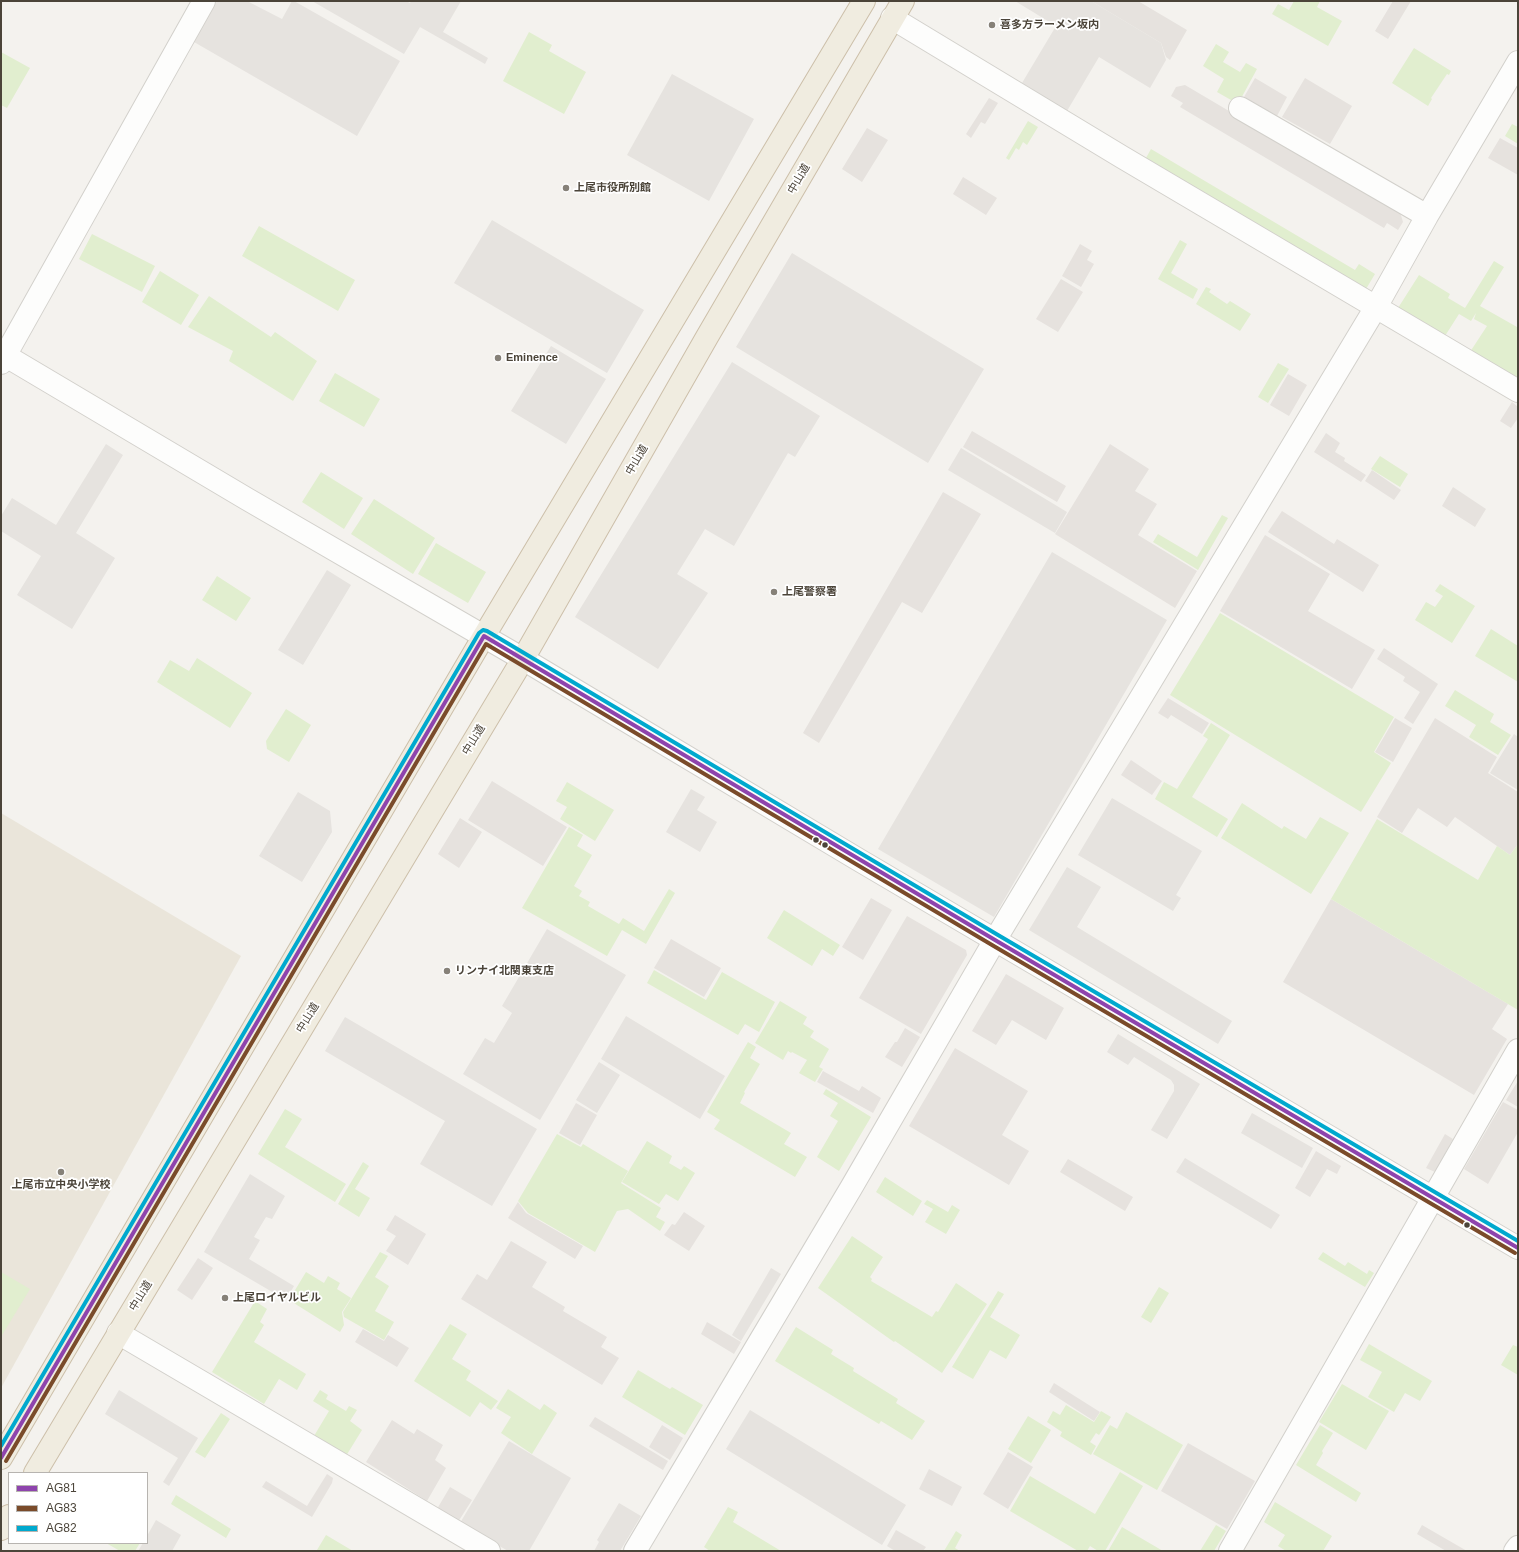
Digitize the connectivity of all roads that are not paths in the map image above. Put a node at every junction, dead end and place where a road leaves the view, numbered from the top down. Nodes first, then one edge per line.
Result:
1 (204, 1) edge
2 (864, 1) edge
3 (898, 10) edge
4 (1518, 62) edge
5 (1240, 108) dead end
6 (1427, 216) junction
7 (1376, 307) junction
8 (2, 357) edge
9 (1518, 391) edge
10 (484, 636) junction
11 (523, 659) junction
12 (996, 940) junction
13 (1518, 1050) edge
14 (1433, 1197) junction
15 (1518, 1248) edge
16 (118, 1333) junction
17 (1, 1458) edge
18 (36, 1472) edge
19 (8, 1518) edge
20 (1, 1529) edge
21 (1518, 1546) edge
22 (489, 1551) edge
23 (635, 1551) edge
24 (1230, 1551) edge
25 (1515, 1551) edge

1 - 8 street
2 - 10 highway
3 - 7 street
3 - 11 highway, 中山道
4 - 6 street
5 - 6 street
6 - 7 street
7 - 9 street
7 - 12 street
8 - 10 street
10 - 11 street
10 - 17 highway
11 - 12 street
11 - 16 highway, 中山道
12 - 14 street
12 - 23 street
13 - 14 street
14 - 15 street
14 - 24 street
16 - 18 highway, 中山道
16 - 22 street
19 - 20 highway
21 - 25 street

